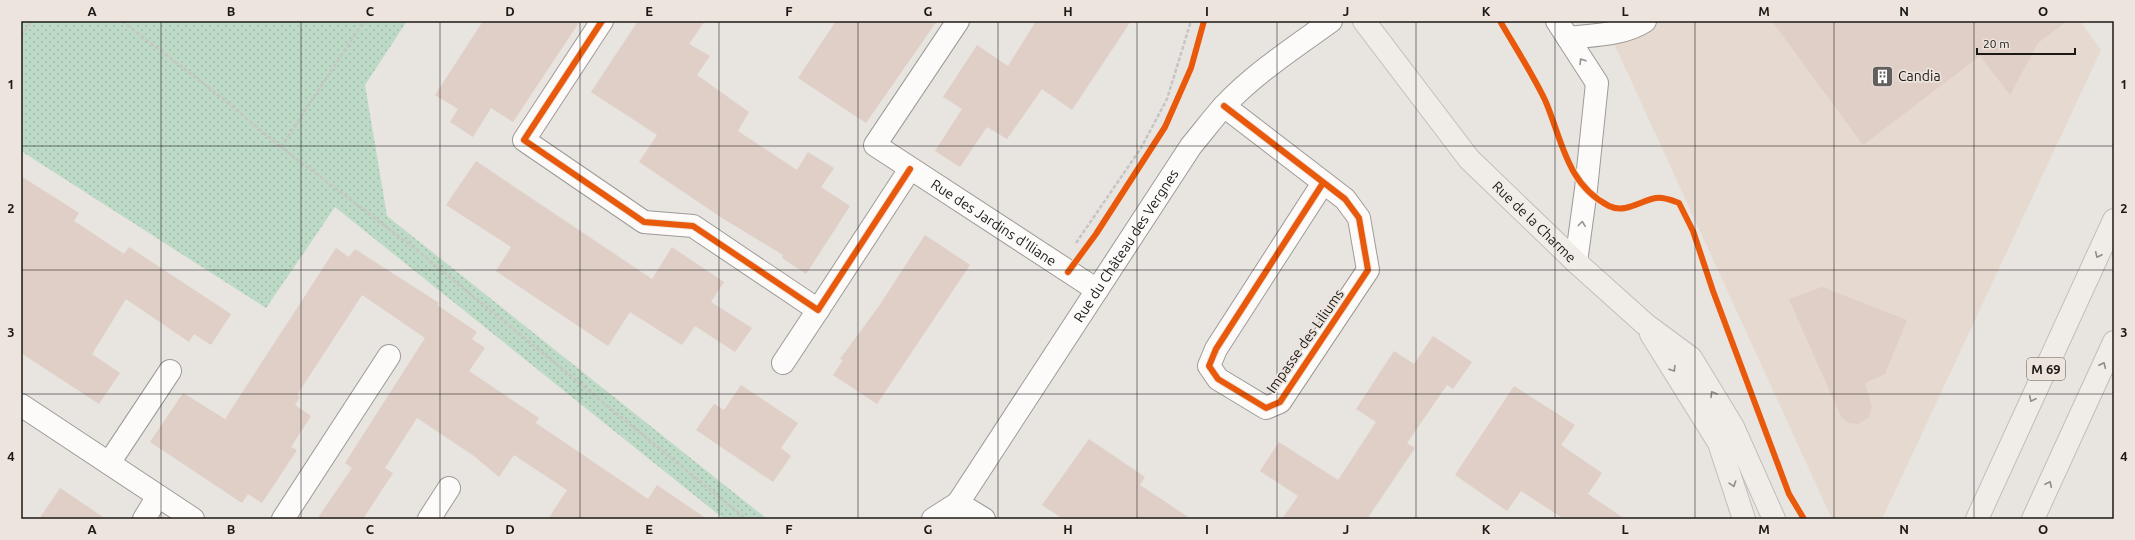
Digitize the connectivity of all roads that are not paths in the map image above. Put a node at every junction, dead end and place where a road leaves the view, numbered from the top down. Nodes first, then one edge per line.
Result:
1 (602, 21) edge
2 (958, 21) edge
3 (1331, 21) edge
4 (1364, 21) edge
5 (1645, 21) edge
6 (1562, 30) edge
7 (1224, 106) junction
8 (910, 169) junction
9 (1323, 183) junction
10 (2114, 220) edge
11 (1576, 262) junction
12 (1097, 290) junction
13 (818, 310) junction
14 (1646, 324) junction
15 (2114, 342) edge
16 (389, 356) dead end
17 (783, 363) dead end
18 (170, 371) dead end
19 (21, 405) edge
20 (109, 463) junction
21 (450, 488) dead end
22 (158, 496) junction
23 (955, 511) edge
24 (144, 519) edge
25 (193, 519) edge
26 (283, 519) edge
27 (429, 519) edge
28 (933, 519) edge
29 (984, 519) edge
30 (1744, 519) edge
31 (1774, 519) edge
32 (1977, 519) edge
33 (2033, 519) edge

1 - 13 street
2 - 8 street, Rue des Jardins d'Iliane
3 - 7 street, Rue du Château des Vergnes
4 - 11 main road, Rue de la Charme
5 - 6 street
11 -> 6 street, Rue de la Charme
7 - 9 street, Impasse des Liliums
7 - 12 street, Rue du Château des Vergnes
8 - 12 street, Rue des Jardins d'Iliane
8 - 13 street
9 - 9 street, Impasse des Liliums
10 -> 32 main road, M 69
11 - 14 main road
12 - 23 street, Rue du Château des Vergnes
13 - 17 street
14 -> 30 main road
31 -> 14 main road
33 -> 15 main road
16 - 26 street
18 - 20 street
19 - 20 street
20 - 22 street
21 - 27 street
22 - 24 street
22 - 25 street
23 - 28 street, Rue du Château des Vergnes
23 - 29 street

